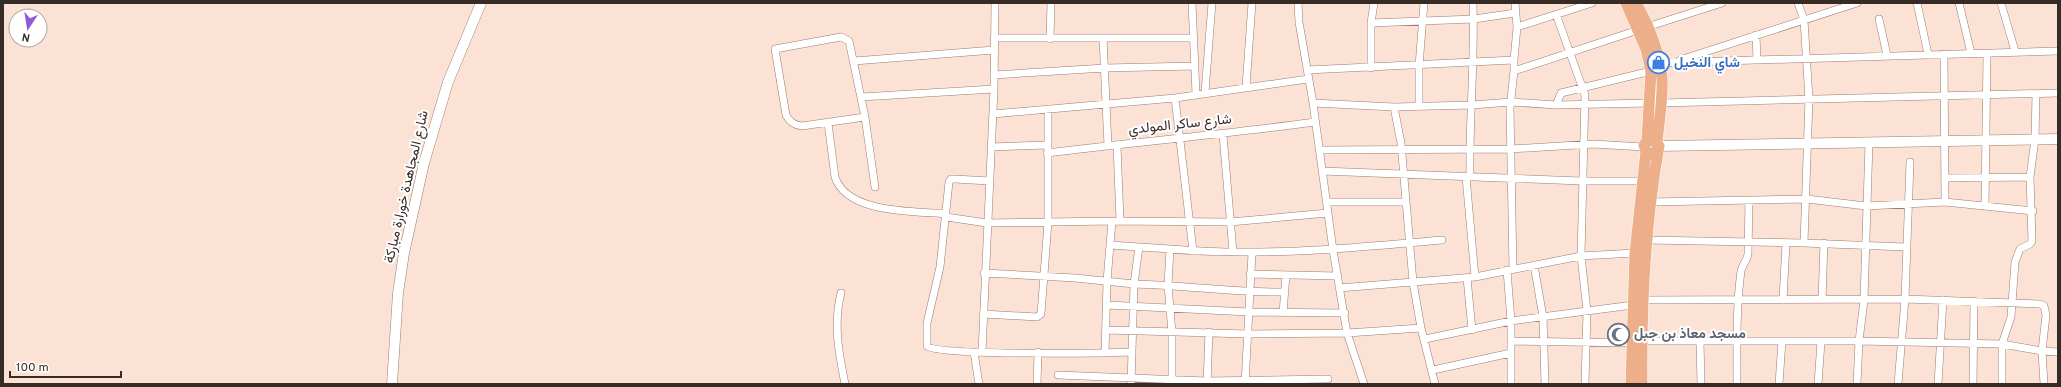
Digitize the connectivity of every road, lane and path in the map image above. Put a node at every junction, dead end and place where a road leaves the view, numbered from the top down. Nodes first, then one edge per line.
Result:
1 (481, 3) edge
2 (995, 3) edge
3 (1051, 3) edge
4 (1193, 3) edge
5 (1212, 3) edge
6 (1252, 3) edge
7 (1298, 3) edge
8 (1374, 3) edge
9 (1424, 3) edge
10 (1473, 3) edge
11 (1515, 3) edge
12 (1592, 3) edge
13 (1626, 3) edge
14 (1636, 3) edge
15 (1722, 3) edge
16 (1798, 3) edge
17 (1857, 3) edge
18 (1917, 3) edge
19 (1959, 3) edge
20 (2001, 3) edge
21 (1515, 13) junction
22 (1556, 14) junction
23 (1474, 19) junction
24 (1878, 19) dead end
25 (1804, 20) junction
26 (1423, 22) junction
27 (1371, 23) junction
28 (1517, 27) junction
29 (1643, 29) junction
30 (1756, 35) junction
31 (994, 38) junction
32 (1050, 38) junction
33 (1103, 38) junction
34 (1192, 38) junction
35 (994, 50) junction
36 (2015, 51) junction
37 (2058, 51) edge
38 (1971, 53) junction
39 (1571, 54) junction
40 (1928, 54) junction
41 (1944, 54) junction
42 (1987, 54) junction
43 (1887, 55) junction
44 (1808, 58) junction
45 (1514, 60) junction
46 (1757, 60) junction
47 (854, 61) junction
48 (1660, 62) junction
49 (1673, 62) junction
50 (1474, 63) junction
51 (1195, 66) junction
52 (1419, 66) junction
53 (1105, 68) junction
54 (1371, 68) junction
55 (1307, 70) junction
56 (1514, 71) junction
57 (1651, 71) junction
58 (994, 75) junction
59 (1308, 79) junction
60 (1246, 87) junction
61 (994, 89) junction
62 (1584, 89) junction
63 (1205, 92) junction
64 (2058, 93) edge
65 (1196, 94) junction
66 (1987, 94) junction
67 (2036, 94) junction
68 (1944, 96) junction
69 (861, 97) junction
70 (1175, 98) junction
71 (1809, 99) junction
72 (1512, 102) junction
73 (1661, 102) junction
74 (1313, 103) junction
75 (1649, 103) junction
76 (1105, 104) junction
77 (1472, 105) junction
78 (1556, 105) junction
79 (1584, 105) junction
80 (1394, 107) junction
81 (1419, 107) junction
82 (1048, 109) junction
83 (992, 114) junction
84 (865, 117) junction
85 (1316, 122) junction
86 (828, 123) junction
87 (1223, 135) junction
88 (1180, 137) junction
89 (2035, 139) junction
90 (2058, 139) edge
91 (1986, 140) junction
92 (1944, 141) junction
93 (1869, 143) junction
94 (1809, 144) junction
95 (1116, 145) junction
96 (1584, 145) junction
97 (1108, 146) junction
98 (1651, 146) junction
99 (991, 147) junction
100 (1048, 149) junction
101 (1402, 149) junction
102 (1470, 149) junction
103 (1511, 149) junction
104 (1319, 150) junction
105 (1910, 162) dead end
106 (1322, 170) junction
107 (1404, 173) junction
108 (1986, 176) junction
109 (1468, 177) junction
110 (2030, 177) junction
111 (1511, 178) junction
112 (1946, 178) junction
113 (989, 181) junction
114 (1581, 181) junction
115 (1641, 181) junction
116 (875, 187) dead end
117 (1807, 200) junction
118 (1749, 201) junction
119 (1327, 202) junction
120 (1405, 202) junction
121 (1650, 202) junction
122 (1945, 202) junction
123 (1907, 205) junction
124 (1866, 206) junction
125 (1985, 206) junction
126 (2032, 211) junction
127 (1328, 213) junction
128 (946, 215) junction
129 (1116, 221) junction
130 (1048, 222) junction
131 (1188, 222) junction
132 (1230, 222) junction
133 (987, 223) junction
134 (1442, 240) dead end
135 (1647, 240) junction
136 (1748, 242) junction
137 (1410, 243) junction
138 (1786, 243) junction
139 (1804, 243) junction
140 (1824, 243) junction
141 (1110, 245) junction
142 (1866, 245) junction
143 (1139, 247) junction
144 (1905, 247) junction
145 (1170, 249) junction
146 (1333, 250) junction
147 (1193, 251) junction
148 (1233, 252) junction
149 (1252, 252) junction
150 (1634, 252) junction
151 (1581, 256) junction
152 (1534, 265) junction
153 (1510, 269) junction
154 (984, 273) junction
155 (1250, 274) junction
156 (1286, 275) junction
157 (1043, 276) junction
158 (1338, 276) junction
159 (1475, 277) junction
160 (1467, 278) junction
161 (1107, 281) junction
162 (1413, 282) junction
163 (1134, 284) junction
164 (1168, 285) junction
165 (1339, 288) junction
166 (1285, 292) junction
167 (841, 293) dead end
168 (1250, 293) junction
169 (1905, 299) junction
170 (1738, 300) junction
171 (1783, 300) junction
172 (1822, 300) junction
173 (1864, 300) junction
174 (1943, 300) junction
175 (1974, 301) junction
176 (2014, 302) junction
177 (1638, 303) junction
178 (1107, 305) junction
179 (1134, 305) junction
180 (1171, 308) junction
181 (1587, 311) junction
182 (1249, 312) junction
183 (1283, 313) junction
184 (1345, 313) junction
185 (983, 314) junction
186 (1543, 317) junction
187 (1511, 321) junction
188 (1421, 328) junction
189 (1106, 330) junction
190 (1133, 330) junction
191 (1472, 330) junction
192 (1210, 332) junction
193 (1172, 333) junction
194 (1347, 333) junction
195 (1248, 334) junction
196 (1425, 339) junction
197 (1511, 340) junction
198 (1700, 340) junction
199 (1737, 340) junction
200 (1782, 341) junction
201 (1859, 341) junction
202 (1544, 342) junction
203 (1636, 342) junction
204 (1821, 342) junction
205 (1900, 342) junction
206 (1587, 343) junction
207 (1940, 343) junction
208 (1974, 344) junction
209 (2002, 344) junction
210 (2042, 351) junction
211 (974, 352) junction
212 (982, 352) junction
213 (1038, 352) junction
214 (1132, 352) junction
215 (2058, 352) edge
216 (1105, 353) junction
217 (1511, 353) junction
218 (1433, 370) junction
219 (1058, 375) dead end
220 (1328, 379) dead end
221 (1132, 380) edge
222 (1172, 382) edge
223 (1298, 382) edge
224 (1207, 383) edge
225 (1245, 383) edge
226 (392, 384) edge
227 (846, 384) edge
228 (979, 384) edge
229 (1037, 384) edge
230 (1364, 384) edge
231 (1435, 384) edge
232 (1511, 384) edge
233 (1545, 384) edge
234 (1585, 384) edge
235 (1631, 384) edge
236 (1642, 384) edge
237 (1701, 384) edge
238 (1737, 384) edge
239 (1779, 384) edge
240 (1818, 384) edge
241 (1857, 384) edge
242 (1898, 384) edge
243 (1938, 384) edge
244 (1973, 384) edge
245 (2002, 384) edge
246 (2044, 384) edge

1 - 226 street, شارع المجاهدة خورارة مباركة
2 - 31 street
3 - 32 street
4 - 34 street
5 - 63 street
6 - 60 street
7 - 55 street
8 - 27 street
9 - 26 street
10 - 23 street
11 - 21 street
12 - 22 street
13 - 29 main road
14 - 29 main road
15 - 29 street
16 - 25 street
17 - 25 street
18 - 40 street
19 - 38 street
20 - 36 street
21 - 23 street
21 - 28 street
22 - 28 street
22 - 39 street
23 - 26 street
23 - 50 street
24 - 43 street
25 - 30 street
25 - 44 street
26 - 27 street
26 - 52 street
27 - 54 street
28 - 45 street
29 - 39 street
29 - 48 main road
29 - 57 main road
30 - 46 street
30 - 49 street
31 - 32 street
31 - 35 street
32 - 33 street
33 - 34 street
33 - 53 street
34 - 51 street
35 - 47 street
35 - 58 street
36 - 37 street
36 - 42 street
38 - 41 street
38 - 42 street
39 - 56 street
39 - 62 street
40 - 41 street
40 - 43 street
41 - 68 street
42 - 66 street
43 - 44 street
44 - 46 street
44 - 71 street
45 - 50 street
45 - 56 street
46 - 49 street
47 - 69 street
47 - 86 street
48 - 49 street
48 - 73 main road
50 - 52 street
50 - 77 street
51 - 53 street
51 - 65 street
52 - 54 street
52 - 81 street
53 - 58 street
53 - 76 street
54 - 55 street
55 - 59 street
56 - 72 street
57 - 62 street
57 - 75 main road
58 - 61 street
59 - 60 street
59 - 74 street
60 - 63 street
61 - 69 street
61 - 83 street
62 - 78 street
62 - 79 street
63 - 65 street
64 - 67 street
65 - 70 street
66 - 67 street
66 - 68 street
66 - 91 street
67 - 89 street
68 - 71 street
68 - 92 street
69 - 84 street
70 - 76 street
70 - 88 street
71 - 73 street
71 - 94 street
72 - 77 street
72 - 78 street
72 - 103 street
73 - 98 main road
74 - 80 street
74 - 85 street
75 - 79 street
75 - 98 main road
76 - 82 street
76 - 97 street
77 - 81 street
77 - 102 street
78 - 79 street
79 - 96 street
80 - 81 street
80 - 101 street
82 - 83 street
82 - 100 street
83 - 99 street
84 - 86 street
84 - 116 street
85 - 87 street, شارع ساكر المولدي
85 - 104 street
86 - 128 street
87 - 88 street, شارع ساكر المولدي
87 - 132 street
88 - 95 street, شارع ساكر المولدي
88 - 131 street
89 - 90 street
89 - 91 street
89 - 110 street
91 - 92 street
91 - 108 street
92 - 93 street
92 - 112 street
93 - 94 street
93 - 124 street
94 - 98 street
94 - 117 street
95 - 97 street, شارع ساكر المولدي
95 - 129 street
96 - 98 street
96 - 103 street
96 - 114 street
97 - 100 street, شارع ساكر المولدي
98 - 115 main road
98 - 121 main road
99 - 100 street, شارع ساكر المولدي
99 - 113 street
100 - 130 street
101 - 102 street
101 - 104 street
101 - 107 street
102 - 103 street
102 - 109 street
103 - 111 street
104 - 106 street
105 - 123 street
106 - 107 street
106 - 119 street
107 - 109 street
107 - 120 street
108 - 110 street
108 - 112 street
108 - 125 street
109 - 111 street
109 - 159 street
110 - 126 street
111 - 114 street
111 - 153 street
112 - 122 street
113 - 128 street
113 - 133 street
114 - 115 street
114 - 151 street
115 - 150 main road
117 - 118 street
117 - 124 street
117 - 139 street
118 - 121 street
118 - 136 street
119 - 120 street
119 - 127 street
120 - 137 street
121 - 135 main road
122 - 123 street
122 - 125 street
123 - 124 street
123 - 144 street
124 - 142 street
125 - 126 street
126 - 176 street
127 - 132 street
127 - 146 street
128 - 133 street
128 - 211 street
129 - 130 street
129 - 131 street
129 - 141 street
130 - 133 street
130 - 157 street
131 - 132 street
131 - 147 street
132 - 148 street
133 - 154 street
134 - 137 street
135 - 136 street
135 - 177 main road
136 - 138 street
136 - 170 street
137 - 146 street
137 - 162 street
138 - 139 street
138 - 171 street
139 - 140 street
140 - 142 street
140 - 172 street
141 - 143 street
141 - 161 street
142 - 144 street
142 - 173 street
143 - 145 street
143 - 163 street
144 - 169 street
145 - 147 street
145 - 164 street
146 - 149 street
146 - 158 street
147 - 148 street
148 - 149 street
149 - 155 street
150 - 151 street
150 - 177 main road
151 - 152 street
151 - 181 street
152 - 153 street
152 - 186 street
153 - 159 street
153 - 187 street
154 - 157 street
154 - 185 street
155 - 156 street
155 - 168 street
156 - 158 street
156 - 166 street
157 - 161 street
157 - 185 street
158 - 165 street
159 - 160 street
160 - 162 street
160 - 191 street
161 - 163 street
161 - 178 street
162 - 165 street
162 - 188 street
163 - 164 street
163 - 179 street
164 - 168 street
164 - 180 street
165 - 184 street
166 - 168 street
166 - 183 street
167 - 227 street
168 - 182 street
169 - 173 street
169 - 174 street
169 - 205 street
170 - 171 street
170 - 177 street
170 - 199 street
171 - 172 street
172 - 173 street
173 - 201 street
174 - 175 street
174 - 207 street
175 - 176 street
175 - 208 street
176 - 209 street
176 - 210 street
177 - 181 street
177 - 203 main road
178 - 179 street
178 - 189 street
179 - 180 street
179 - 190 street
180 - 182 street
180 - 193 street
181 - 186 street
181 - 206 street
182 - 183 street
182 - 195 street
183 - 184 street
184 - 194 street
185 - 212 street
186 - 187 street
186 - 202 street
187 - 191 street
187 - 197 street
188 - 194 street
188 - 196 street
189 - 190 street
189 - 216 street
190 - 193 street
190 - 214 street
191 - 196 street
192 - 193 street
192 - 195 street
192 - 224 street
193 - 222 street
194 - 195 street
194 - 230 street
195 - 225 street
196 - 218 street
197 - 202 street
197 - 217 street
198 - 199 street
198 - 203 street
198 - 237 street
199 - 200 street
199 - 238 street
200 - 204 street
200 - 239 street
201 - 204 street
201 - 205 street
201 - 241 street
202 - 206 street
202 - 233 street
203 - 206 street
203 - 235 main road
203 - 236 main road
204 - 240 street
205 - 207 street
205 - 242 street
206 - 234 street
207 - 208 street
207 - 243 street
208 - 209 street
208 - 244 street
209 - 210 street
209 - 245 street
210 - 215 street
210 - 246 street
211 - 212 street
211 - 228 street
212 - 213 street
213 - 216 street
213 - 229 street
214 - 216 street
214 - 221 street
217 - 218 street
217 - 232 street
218 - 231 street
219 - 221 street
220 - 223 street
221 - 222 street
222 - 224 street
223 - 225 street
224 - 225 street

